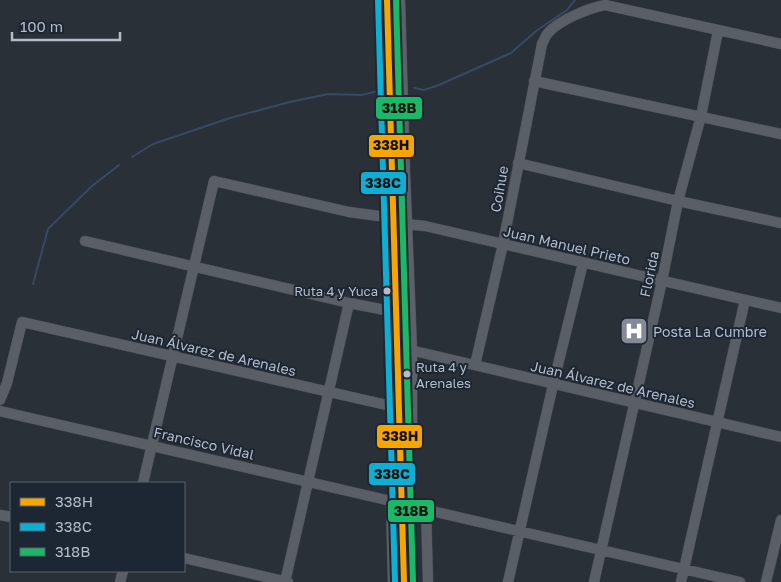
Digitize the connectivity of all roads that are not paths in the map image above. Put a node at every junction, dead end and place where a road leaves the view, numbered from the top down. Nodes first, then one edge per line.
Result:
1 (387, 0) edge
2 (398, 0) edge
3 (718, 31) junction
4 (781, 44) edge
5 (534, 81) junction
6 (701, 116) junction
7 (781, 134) edge
8 (518, 163) junction
9 (678, 201) junction
10 (400, 221) junction
11 (781, 223) edge
12 (85, 242) dead end
13 (503, 244) junction
14 (583, 264) junction
15 (194, 266) junction
16 (662, 281) junction
17 (745, 300) junction
18 (349, 303) junction
19 (781, 308) edge
20 (396, 309) junction
21 (410, 350) junction
22 (173, 357) junction
23 (475, 366) junction
24 (553, 384) junction
25 (328, 391) junction
26 (0, 400) edge
27 (634, 403) junction
28 (400, 408) junction
29 (0, 411) edge
30 (716, 423) junction
31 (781, 437) edge
32 (152, 445) junction
33 (143, 482) edge
34 (308, 483) junction
35 (401, 502) junction
36 (426, 508) junction
37 (781, 520) edge
38 (520, 531) junction
39 (601, 550) junction
40 (185, 558) edge
41 (684, 569) junction
42 (286, 582) edge
43 (392, 582) edge
44 (404, 582) edge
45 (413, 582) edge
46 (428, 582) edge
47 (508, 582) edge
48 (594, 582) edge
49 (680, 582) edge
50 (740, 582) edge
51 (766, 582) edge

1 - 10 main road
2 - 10 main road
3 - 4 street
3 - 5 street, Coihue
3 - 6 street, Florida
5 - 6 street
5 - 8 street, Coihue
6 - 7 street
6 - 9 street, Florida
8 - 9 street
8 - 13 street, Coihue
9 - 11 street
9 - 16 street, Florida
10 - 13 street, Juan Manuel Prieto
10 - 15 street, Juan Manuel Prieto
10 - 20 main road
10 - 21 main road
12 - 15 street
13 - 14 street, Juan Manuel Prieto
13 - 23 street, Coihue
14 - 16 street, Juan Manuel Prieto
14 - 24 street
15 - 18 street
15 - 22 street
16 - 17 street, Juan Manuel Prieto
16 - 27 street, Florida
17 - 19 street, Juan Manuel Prieto
17 - 30 street
18 - 20 street
18 - 25 street
20 - 28 main road
21 - 23 street, Juan Álvarez de Arenales
21 - 35 main road
22 - 25 street, Juan Álvarez de Arenales
22 - 26 street, Juan Álvarez de Arenales
22 - 32 street
23 - 24 street, Juan Álvarez de Arenales
24 - 27 street, Juan Álvarez de Arenales
24 - 38 street
25 - 28 street, Juan Álvarez de Arenales
25 - 34 street
27 - 30 street, Juan Álvarez de Arenales
27 - 39 street, Florida
28 - 35 main road
29 - 32 street, Francisco Vidal
30 - 31 street, Juan Álvarez de Arenales
30 - 41 street
32 - 33 street
32 - 34 street, Francisco Vidal
34 - 35 street, Francisco Vidal
34 - 42 street
35 - 36 street, Francisco Vidal
35 - 43 street
35 - 44 main road
35 - 45 main road
36 - 38 street, Francisco Vidal
36 - 46 street
37 - 51 street
38 - 39 street, Francisco Vidal
38 - 47 street
39 - 41 street, Francisco Vidal
39 - 48 street, Florida
40 - 42 street
41 - 49 street
41 - 50 street, Francisco Vidal

